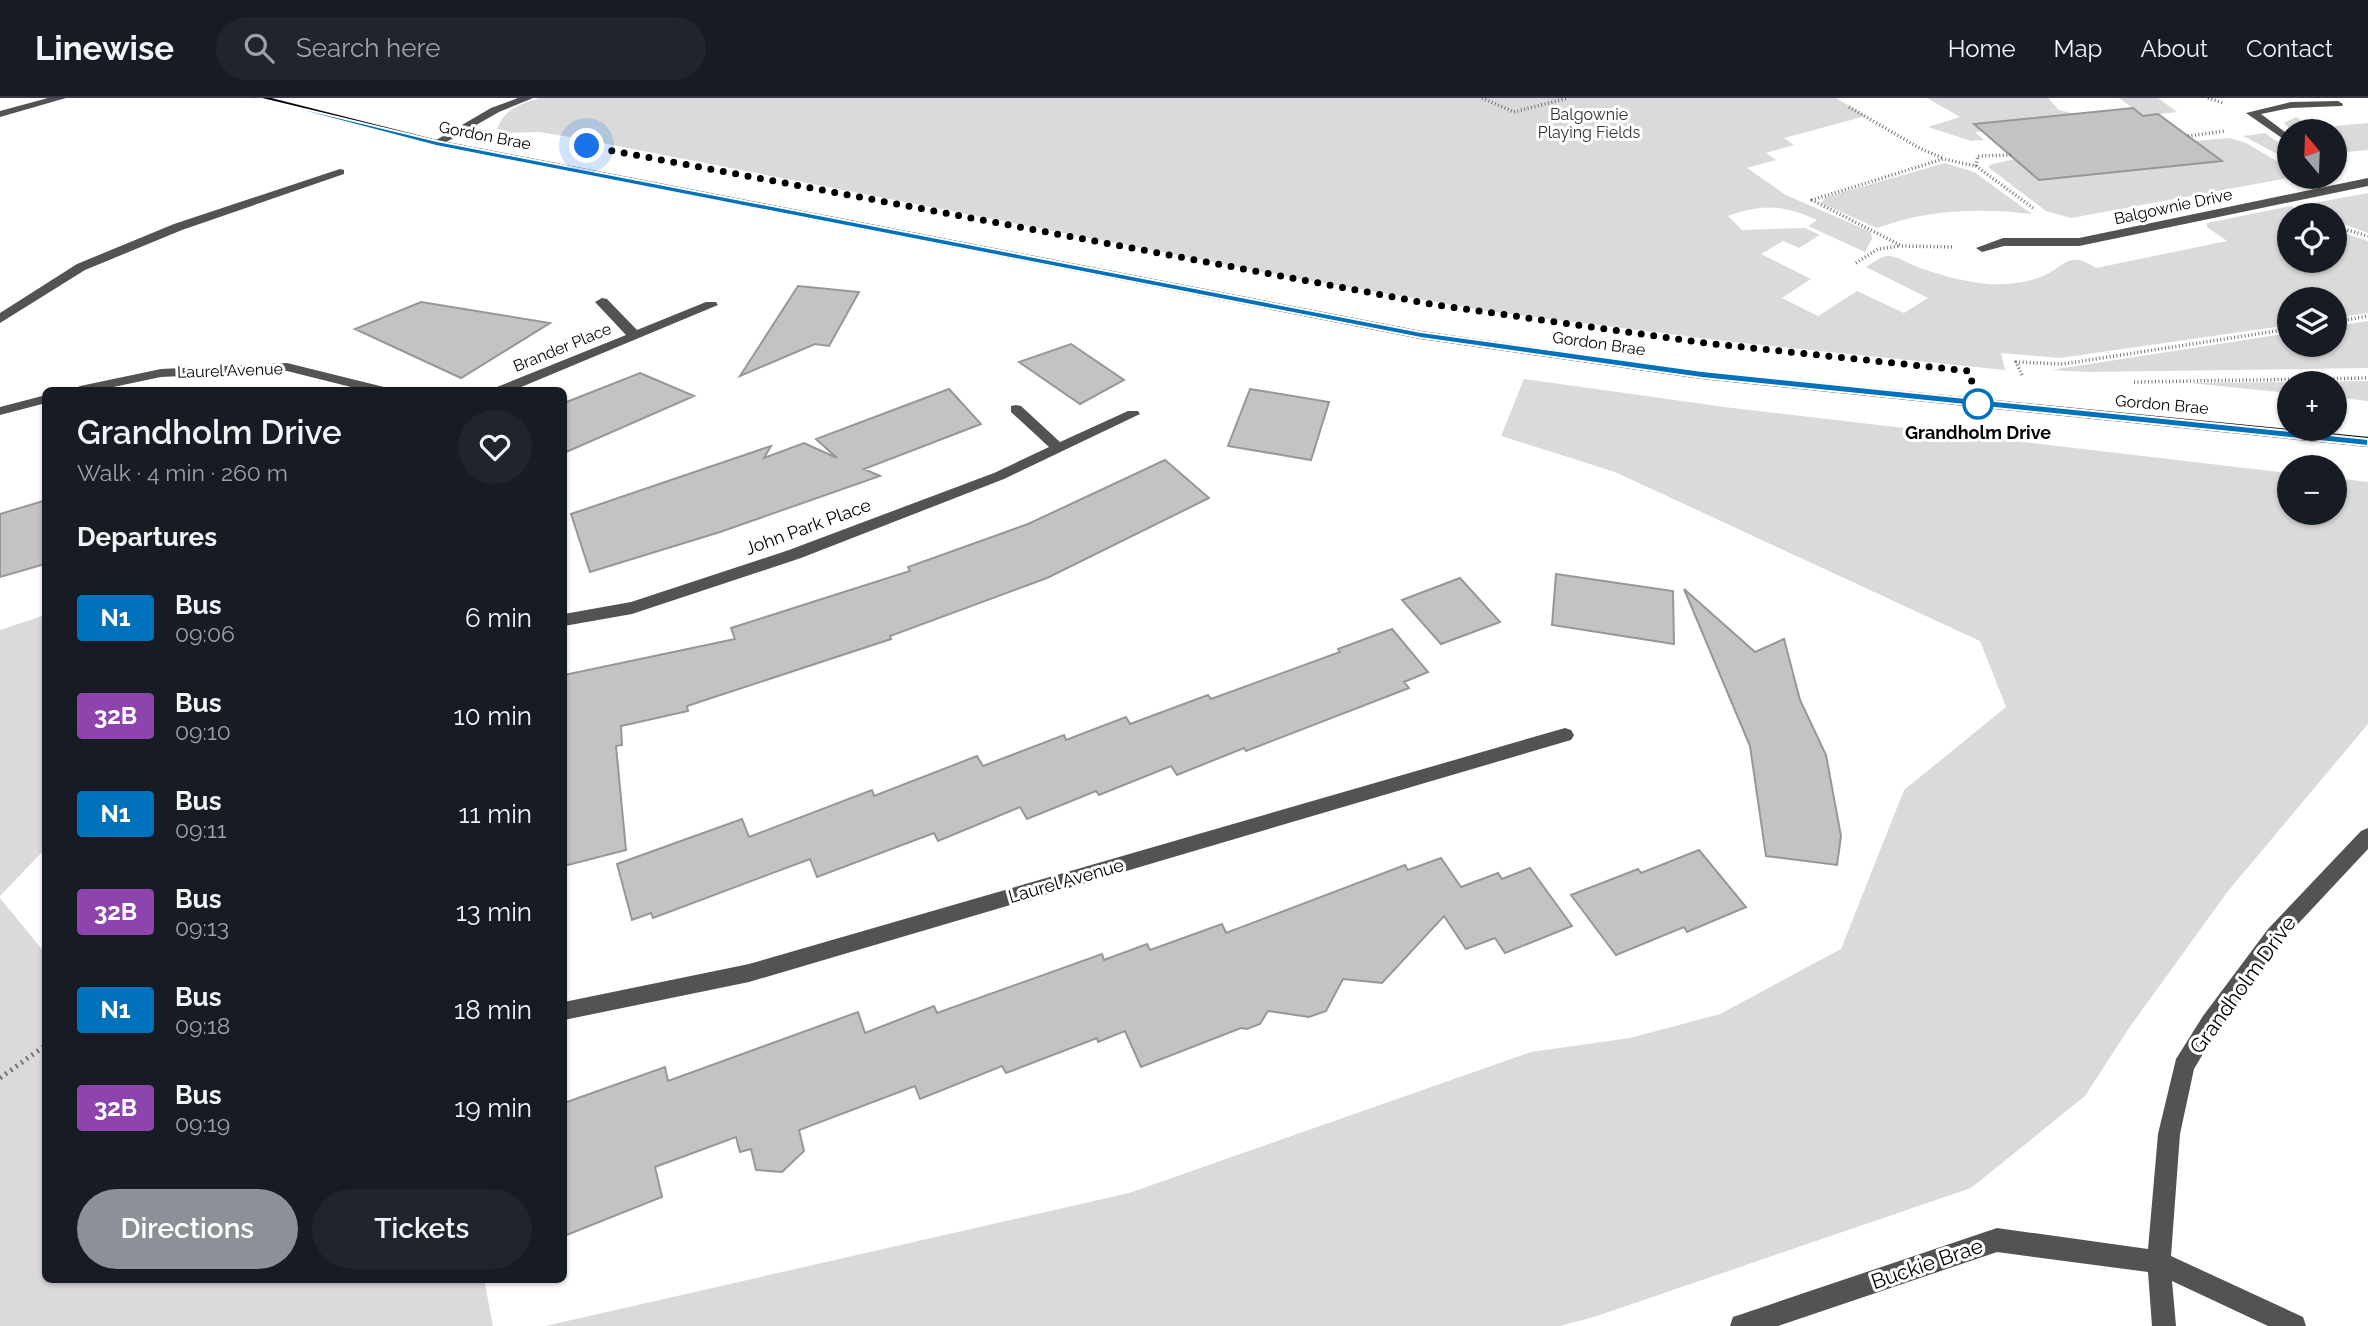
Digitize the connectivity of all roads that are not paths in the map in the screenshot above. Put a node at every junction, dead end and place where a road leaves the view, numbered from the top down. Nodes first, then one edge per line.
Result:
1 (61, 98) edge
2 (258, 98) edge
3 (528, 98) edge
4 (2338, 103) dead end
5 (0, 114) edge
6 (2277, 132) edge
7 (436, 143) junction
8 (340, 172) dead end
9 (2347, 181) edge
10 (2368, 182) edge
11 (2351, 184) junction
12 (1982, 248) road end
13 (602, 302) dead end
14 (711, 305) dead end
15 (0, 318) edge
16 (635, 336) junction
17 (94, 387) edge
18 (367, 387) edge
19 (509, 387) edge
20 (42, 400) edge
21 (1016, 409) dead end
22 (0, 411) edge
23 (1133, 414) dead end
24 (2368, 442) edge
25 (1058, 448) junction
26 (567, 619) edge
27 (1566, 736) dead end
28 (2368, 836) edge
29 (567, 1010) edge
30 (2159, 1262) junction
31 (1742, 1326) edge
32 (2164, 1326) edge
33 (2294, 1326) edge

1 - 5 street
2 - 7 main road, Gordon Brae
3 - 7 street
4 - 6 street
7 - 24 main road, Gordon Brae
8 - 15 street
9 - 11 street
10 - 11 street, Balgownie Drive
11 - 12 street, Balgownie Drive
13 - 16 street, Brander Place
14 - 16 street, Brander Place
16 - 19 street, Brander Place
17 - 18 street, Laurel Avenue
20 - 22 street
21 - 25 street
23 - 25 street, John Park Place
25 - 26 street, John Park Place
27 - 29 street, Laurel Avenue
28 - 30 street, Grandholm Drive
30 - 31 street, Buckie Brae
30 - 32 street, Grandholm Drive
30 - 33 street, Buckie Brae

